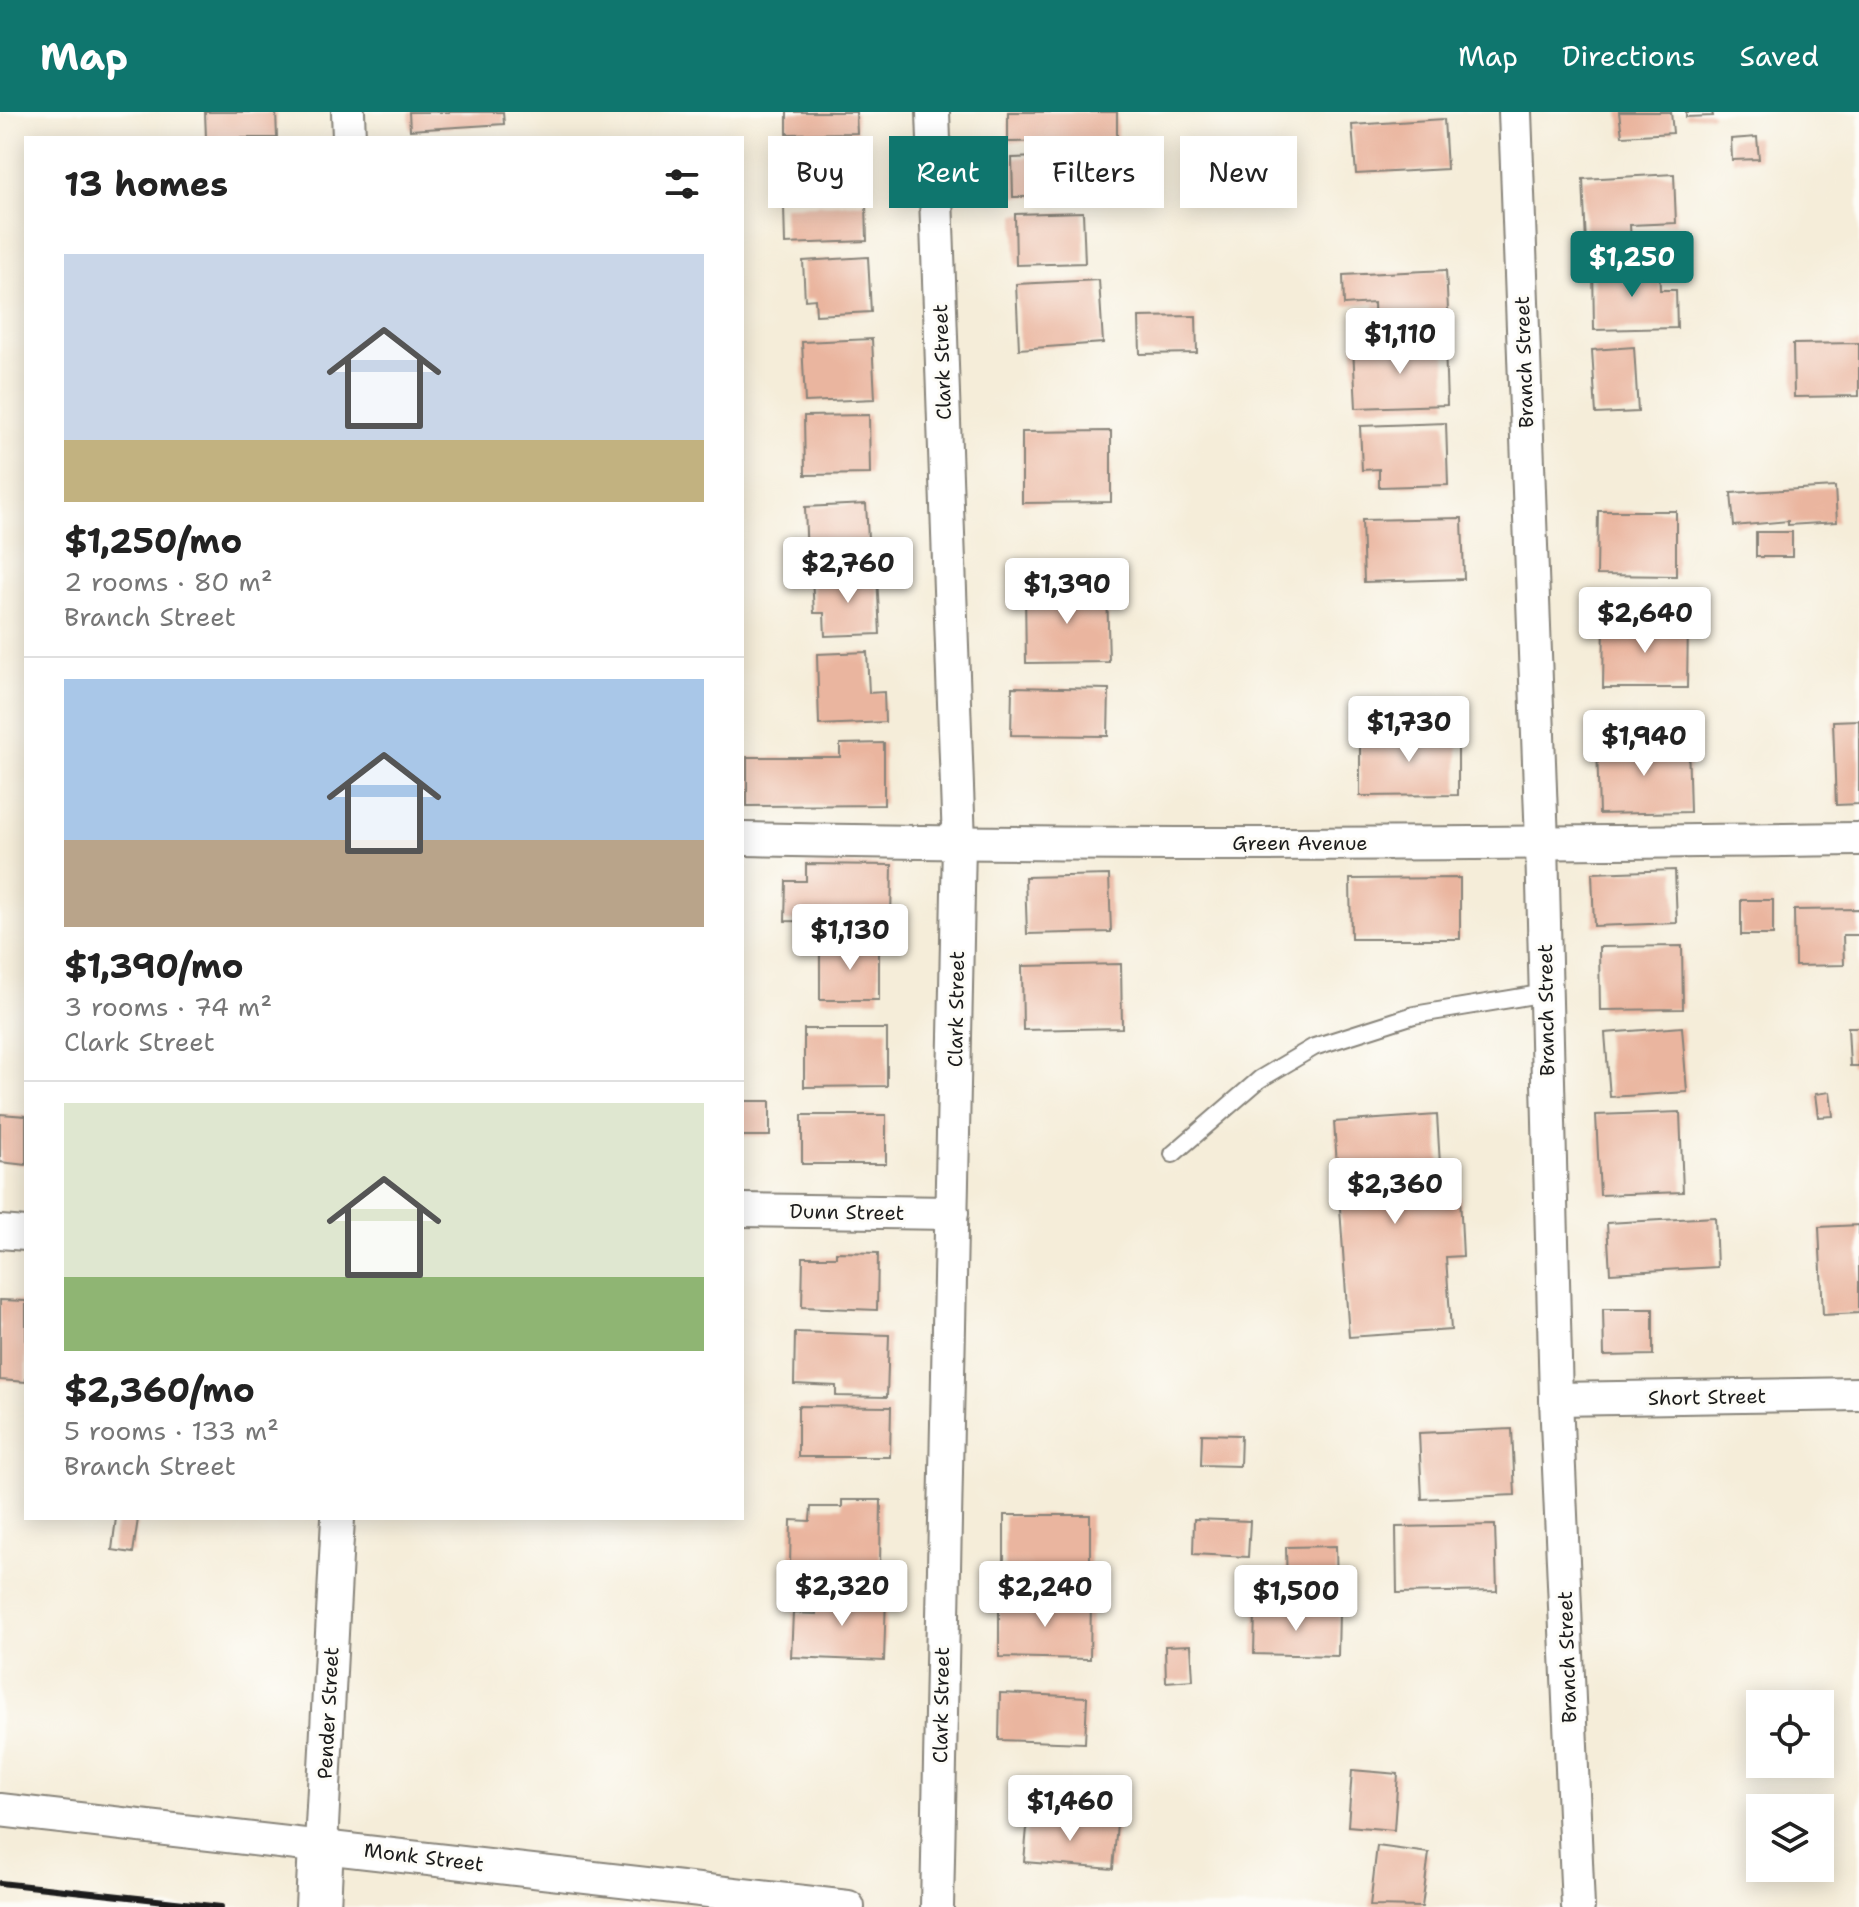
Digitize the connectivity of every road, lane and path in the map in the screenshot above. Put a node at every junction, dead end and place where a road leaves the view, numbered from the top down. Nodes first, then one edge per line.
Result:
1 (348, 112) edge
2 (933, 112) edge
3 (1515, 112) edge
4 (349, 136) edge
5 (744, 839) edge
6 (1859, 839) edge
7 (959, 843) junction
8 (1542, 843) junction
9 (1546, 993) junction
10 (1173, 1154) dead end
11 (744, 1210) edge
12 (952, 1213) junction
13 (0, 1232) edge
14 (24, 1234) edge
15 (1859, 1394) edge
16 (1556, 1399) junction
17 (338, 1520) edge
18 (0, 1810) edge
19 (321, 1845) junction
20 (318, 1907) edge
21 (848, 1907) edge
22 (937, 1907) edge
23 (1578, 1907) edge

1 - 4 street
2 - 7 street, Clark Street
3 - 8 street, Branch Street
5 - 7 street, Green Avenue
6 - 8 street, Green Avenue
7 - 8 street, Green Avenue
7 - 12 street, Clark Street
8 - 9 street, Branch Street
9 - 10 lane
9 - 16 street, Branch Street
11 - 12 street, Dunn Street
12 - 22 street, Clark Street
13 - 14 street
15 - 16 street, Short Street
16 - 23 street, Branch Street
17 - 19 street, Pender Street
18 - 19 street, Monk Street
19 - 20 street, Pender Street
19 - 21 street, Monk Street

